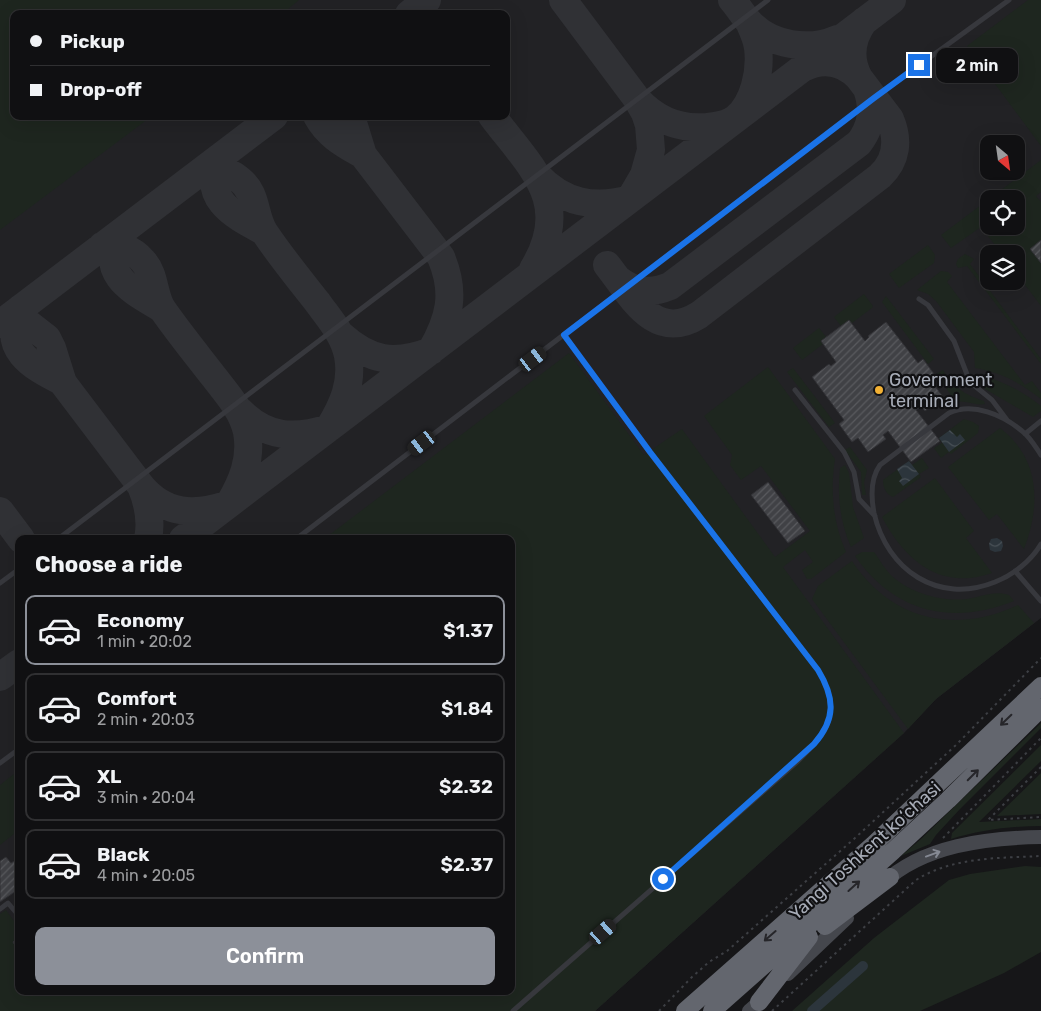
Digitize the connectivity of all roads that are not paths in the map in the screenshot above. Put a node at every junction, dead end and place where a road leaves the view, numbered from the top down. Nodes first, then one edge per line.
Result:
1 (768, 0) edge
2 (1009, 0) edge
3 (919, 299) dead end
4 (564, 335) junction
5 (795, 390) dead end
6 (1041, 421) edge
7 (1009, 422) junction
8 (1025, 434) junction
9 (1041, 455) edge
10 (875, 517) junction
11 (63, 535) edge
12 (301, 535) edge
13 (1041, 544) edge
14 (1015, 571) junction
15 (15, 572) edge
16 (0, 583) edge
17 (1040, 599) edge
18 (1041, 686) edge
19 (1041, 708) edge
20 (15, 752) edge
21 (0, 763) edge
22 (1041, 837) edge
23 (890, 877) junction
24 (836, 902) junction
25 (0, 908) edge
26 (15, 911) edge
27 (806, 941) junction
28 (760, 1008) edge
29 (513, 1011) edge
30 (685, 1011) edge
31 (713, 1011) edge

1 - 11 lane
2 - 4 lane
3 - 7 lane
4 - 12 lane
4 - 29 lane
5 - 10 lane
6 - 8 lane
7 - 8 lane
7 - 10 lane
8 - 9 lane
10 - 14 lane
13 - 14 lane
14 - 17 lane
15 - 16 lane
18 -> 30 highway, Yangi Toshkent ko‘chasi
24 -> 19 highway, Yangi Toshkent ko‘chasi
20 - 21 lane
23 -> 22 main road
23 - 27 highway
23 - 28 main road
24 - 27 highway
24 - 31 highway, Yangi Toshkent ko‘chasi
25 - 26 lane
27 - 28 highway
27 - 31 highway

